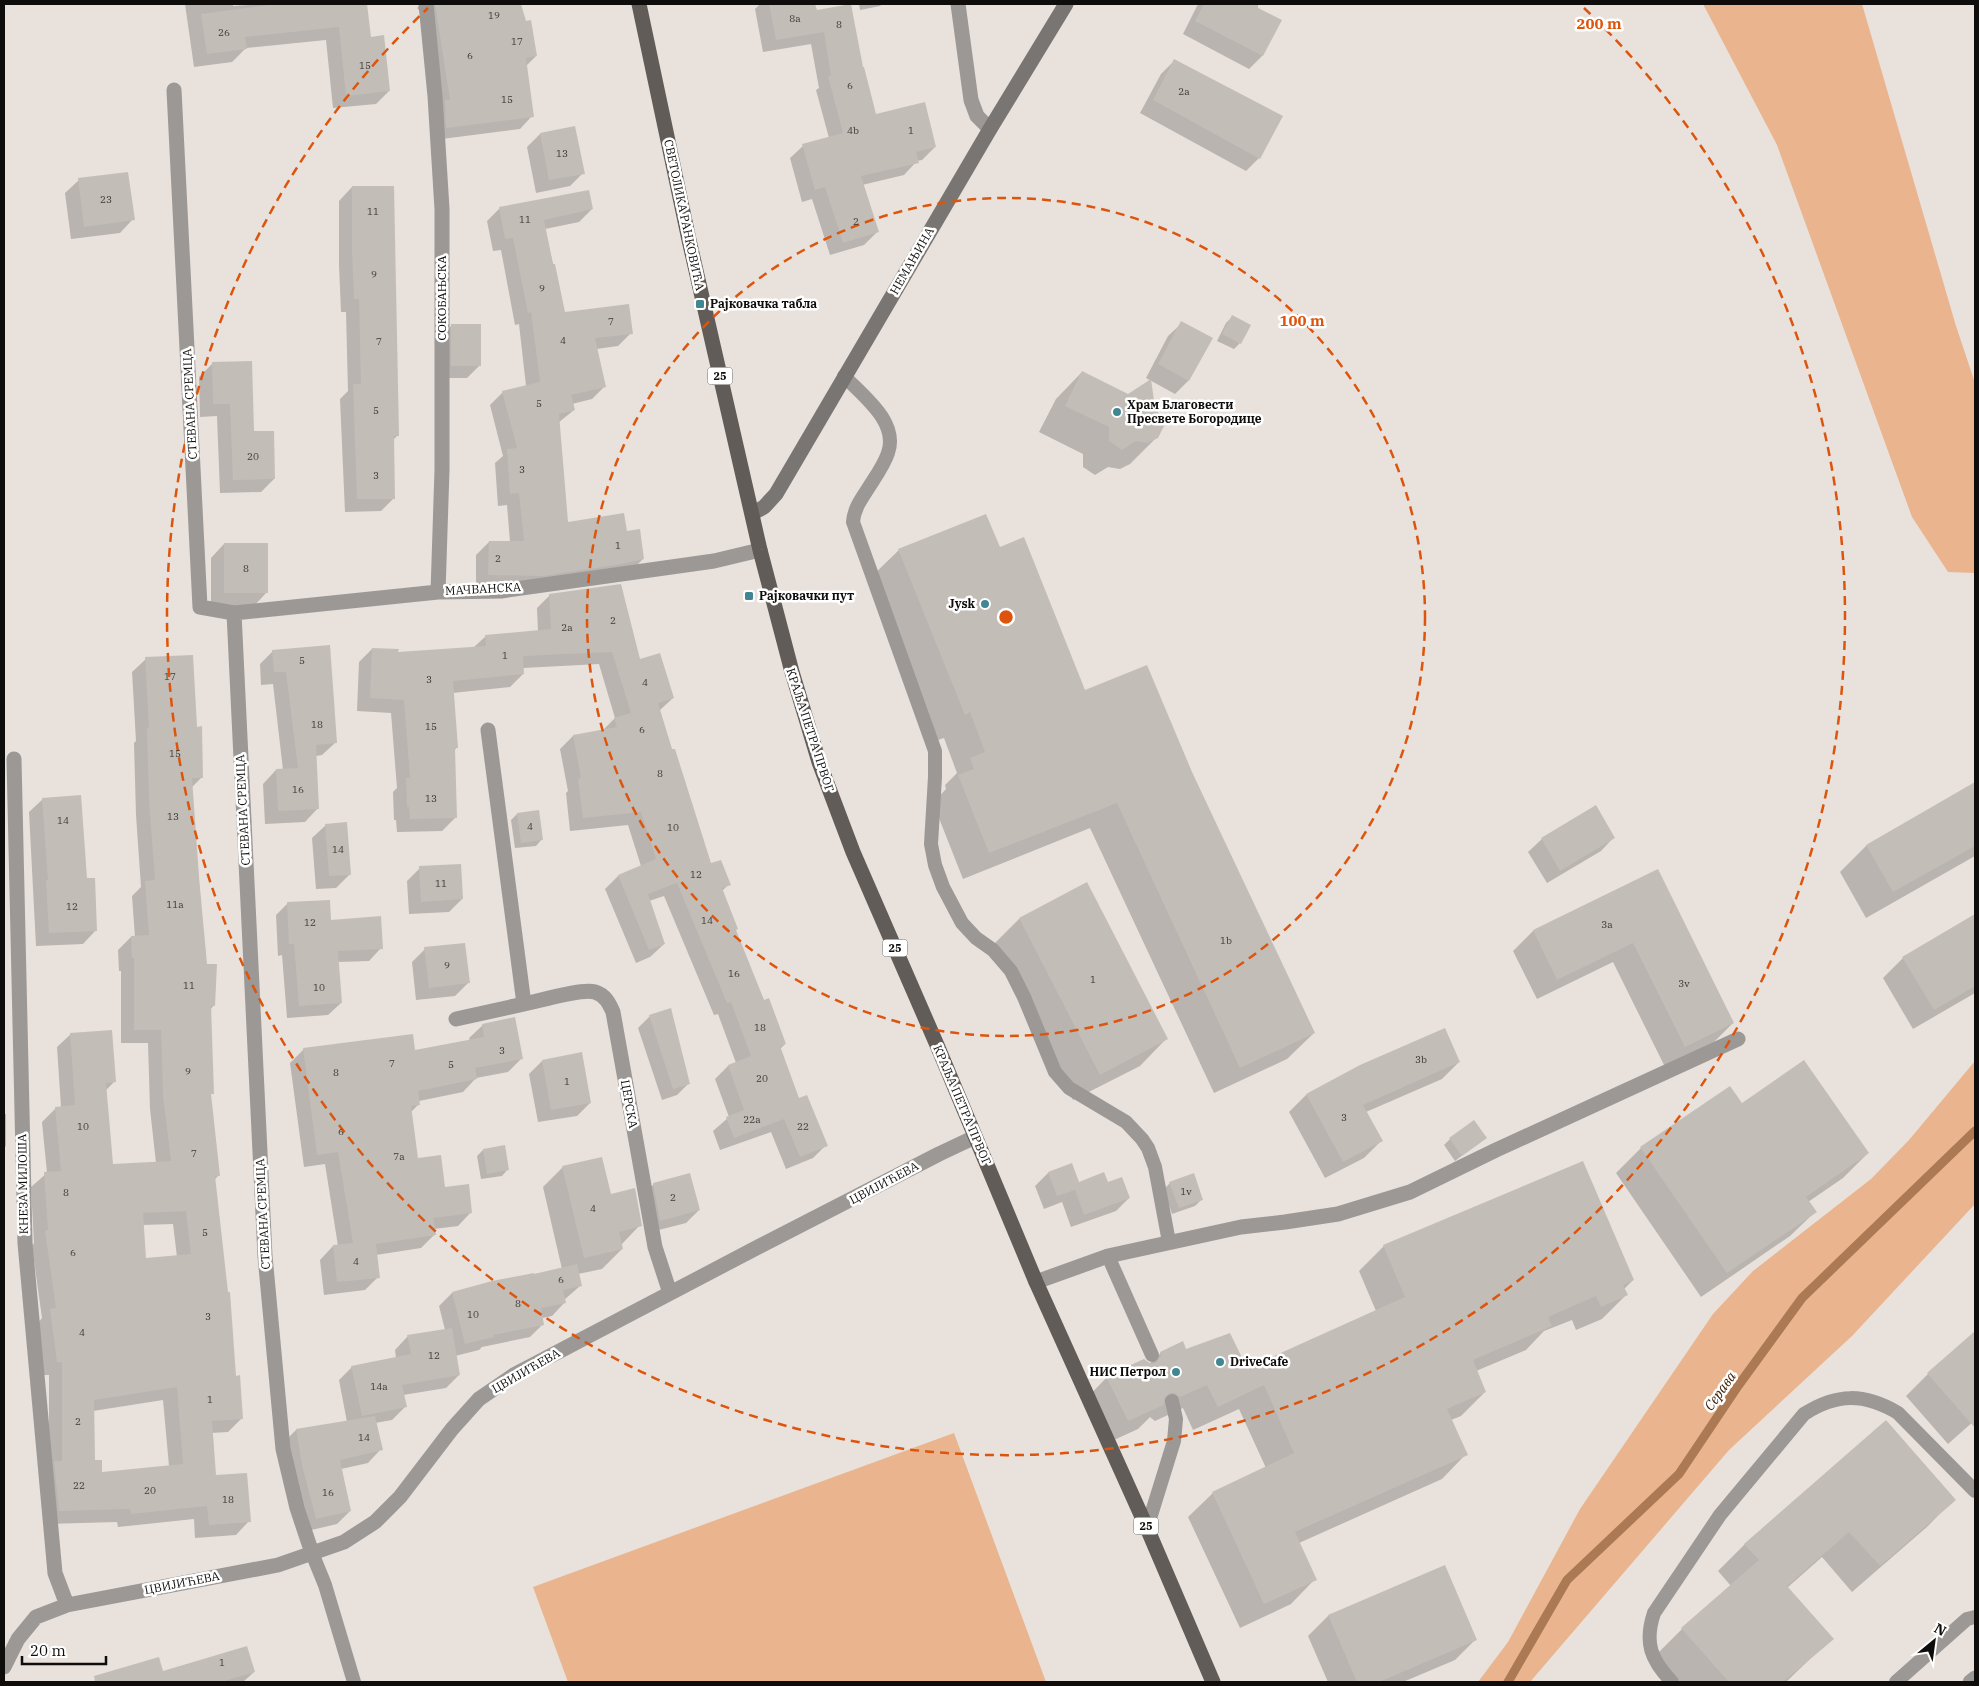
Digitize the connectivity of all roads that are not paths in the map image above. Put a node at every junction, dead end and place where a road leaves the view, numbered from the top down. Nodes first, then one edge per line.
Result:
1 (426, 4) edge
2 (639, 4) edge
3 (958, 4) edge
4 (1066, 4) edge
5 (174, 90) dead end
6 (990, 129) junction
7 (844, 376) junction
8 (752, 513) junction
9 (760, 550) junction
10 (438, 592) junction
11 (234, 613) junction
12 (488, 730) dead end
13 (14, 759) dead end
14 (524, 1004) junction
15 (456, 1019) dead end
16 (1738, 1040) dead end
17 (976, 1137) junction
18 (1169, 1242) junction
19 (1108, 1256) junction
20 (1036, 1282) junction
21 (670, 1293) junction
22 (1152, 1355) dead end
23 (1172, 1401) dead end
24 (1975, 1491) edge
25 (1147, 1528) junction
26 (312, 1553) junction
27 (67, 1605) junction
28 (1975, 1617) edge
29 (4, 1668) edge
30 (1975, 1678) edge
31 (1664, 1679) edge
32 (354, 1682) edge
33 (1213, 1682) edge
34 (1896, 1682) edge
35 (1970, 1682) edge

1 - 10 street, СОКОБАЊСКА
2 - 8 main road, СВЕТОЛИКА РАНКОВИЋА / 25
3 - 6 street
4 - 6 street, НЕМАЊИНА
5 - 11 street, СТЕВАНА СРЕМЦА
6 - 7 street, НЕМАЊИНА
7 - 8 street, НЕМАЊИНА
7 - 18 lane
8 - 9 main road, КРАЉА ПЕТРА ПРВОГ / 25
9 - 10 street, МАЧВАНСКА
9 - 17 main road, КРАЉА ПЕТРА ПРВОГ / 25
10 - 11 street, МАЧВАНСКА
11 - 26 street, СТЕВАНА СРЕМЦА
12 - 14 street
13 - 27 street, КНЕЗА МИЛОША
14 - 15 street, ЦЕРСКА
14 - 21 street, ЦЕРСКА
16 - 18 street
17 - 20 main road, КРАЉА ПЕТРА ПРВОГ / 25
17 - 21 street, ЦВИЈИЋЕВА
18 - 19 street
19 - 20 street
19 - 22 lane
20 - 25 main road, КРАЉА ПЕТРА ПРВОГ / 25
21 - 26 street, ЦВИЈИЋЕВА
23 - 25 lane
24 - 31 lane
25 - 33 main road, КРАЉА ПЕТРА ПРВОГ / 25
26 - 27 street, ЦВИЈИЋЕВА
26 - 32 lane
27 - 29 street, ЦВИЈИЋЕВА
28 - 34 lane
30 - 35 street

